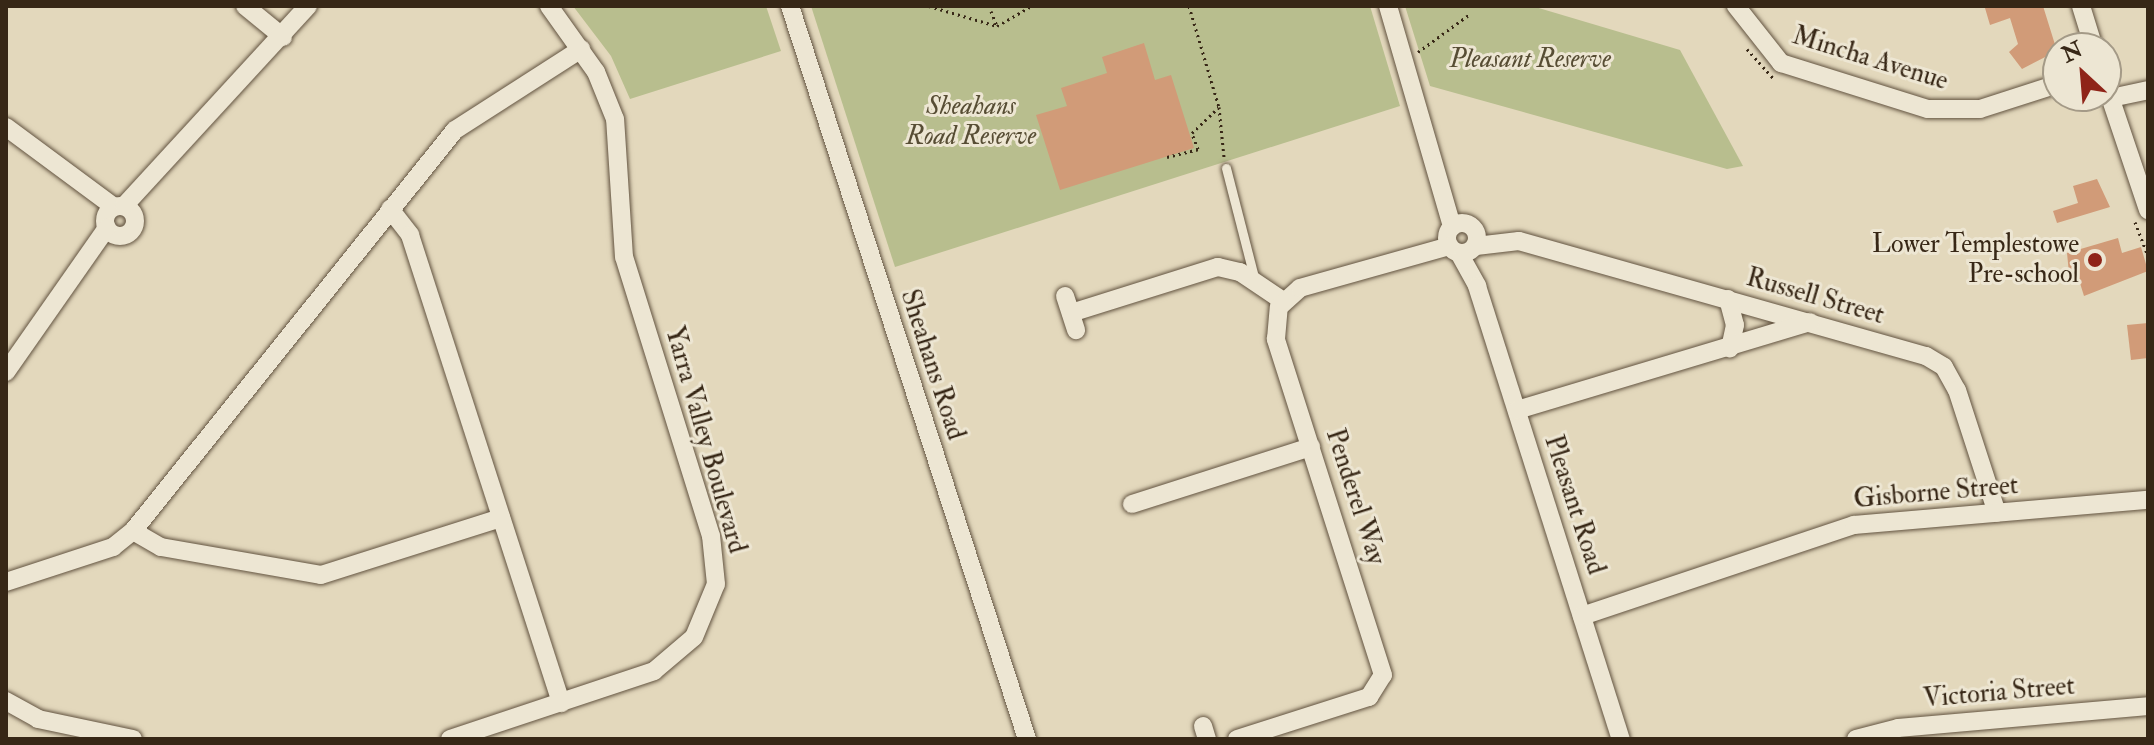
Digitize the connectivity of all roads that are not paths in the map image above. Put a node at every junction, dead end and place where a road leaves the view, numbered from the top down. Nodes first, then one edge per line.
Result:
1 (245, 6) edge
2 (308, 6) edge
3 (549, 6) edge
4 (790, 6) edge
5 (1388, 6) edge
6 (1736, 6) edge
7 (2081, 6) edge
8 (2089, 32) edge
9 (283, 37) junction
10 (581, 49) junction
11 (2042, 89) edge
12 (2148, 92) edge
13 (2122, 96) edge
14 (2115, 112) edge
15 (6, 127) edge
16 (1226, 168) road end
17 (390, 209) junction
18 (2148, 210) edge
19 (118, 219) junction
20 (1462, 238) junction
21 (1255, 281) junction
22 (1728, 299) junction
23 (1283, 301) junction
24 (1071, 313) dead end
25 (1810, 322) junction
26 (1730, 348) junction
27 (6, 372) edge
28 (1518, 415) junction
29 (1311, 447) junction
30 (2148, 500) edge
31 (1132, 504) dead end
32 (1997, 513) junction
33 (501, 518) junction
34 (133, 531) junction
35 (6, 582) edge
36 (1581, 612) junction
37 (6, 701) edge
38 (561, 703) junction
39 (2148, 706) edge
40 (133, 739) edge
41 (450, 739) edge
42 (1027, 739) edge
43 (1237, 739) edge
44 (1621, 739) edge
45 (1856, 739) edge

1 - 9 street
2 - 9 street
3 - 10 street, Yarra Valley Boulevard
4 - 42 street, Sheahans Road
5 - 20 street, Pleasant Road
6 - 11 street, Mincha Avenue
7 - 8 street
9 - 19 street
10 - 17 street
10 - 38 street, Yarra Valley Boulevard
12 - 13 street
14 - 18 street
15 - 19 street
16 - 21 lane
17 - 33 street
17 - 34 street
19 - 27 street
20 - 22 street, Russell Street
20 - 23 street
20 - 28 street, Pleasant Road
21 - 23 street
21 - 24 street
22 - 25 street, Russell Street
22 - 26 street
23 - 29 street, Penderel Way
25 - 26 street
25 - 32 street, Russell Street
26 - 28 street
28 - 36 street, Pleasant Road
29 - 31 street
29 - 43 street, Penderel Way
30 - 32 street, Gisborne Street
32 - 36 street, Gisborne Street
33 - 34 street
33 - 38 street
34 - 35 street
36 - 44 street, Pleasant Road
37 - 40 street
38 - 41 street, Yarra Valley Boulevard
39 - 45 street, Victoria Street

